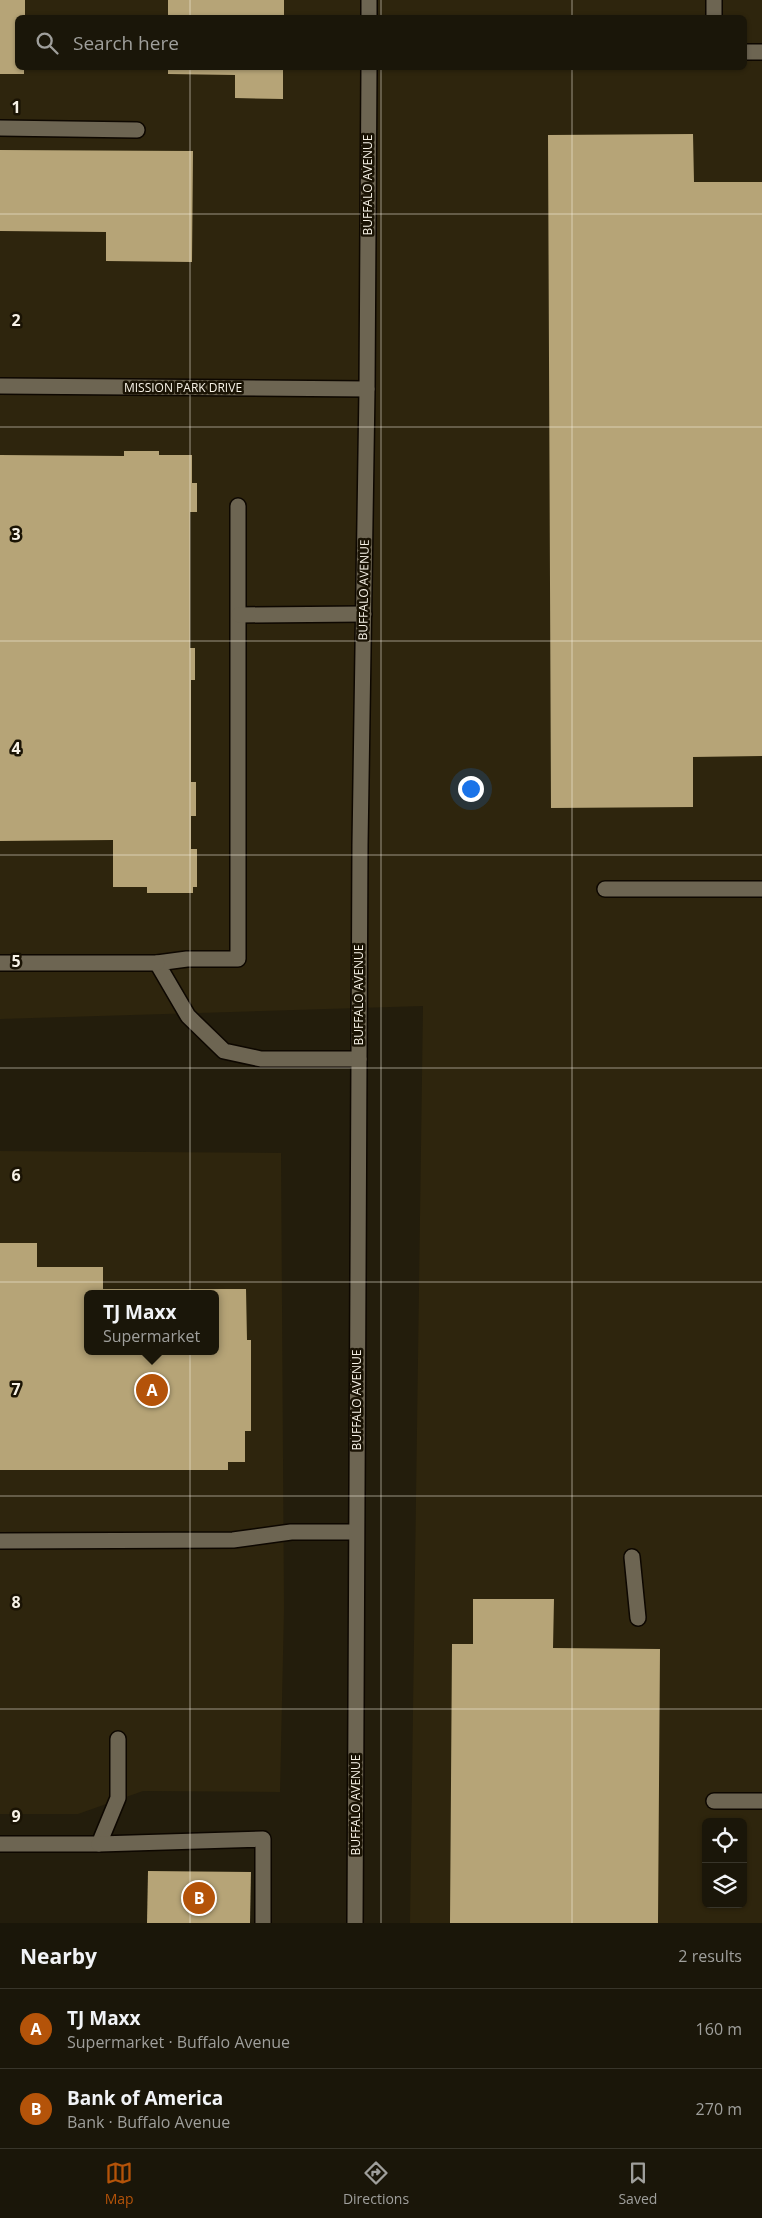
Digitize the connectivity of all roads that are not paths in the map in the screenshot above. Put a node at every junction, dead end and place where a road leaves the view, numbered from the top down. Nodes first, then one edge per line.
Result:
1 (369, 0) edge
2 (714, 0) edge
3 (369, 15) edge
4 (714, 15) edge
5 (747, 52) edge
6 (762, 52) edge
7 (369, 70) edge
8 (0, 128) edge
9 (137, 130) dead end
10 (0, 386) edge
11 (367, 389) junction
12 (238, 506) dead end
13 (364, 614) junction
14 (239, 615) junction
15 (762, 889) edge
16 (605, 890) dead end
17 (0, 963) edge
18 (157, 964) junction
19 (359, 1059) junction
20 (356, 1532) junction
21 (0, 1541) edge
22 (632, 1557) dead end
23 (638, 1618) dead end
24 (118, 1739) dead end
25 (714, 1801) dead end
26 (762, 1801) edge
27 (0, 1844) edge
28 (99, 1844) junction
29 (263, 1923) edge
30 (355, 1923) edge

1 - 3 street
2 - 4 street
5 - 6 street
7 - 11 street, BUFFALO AVENUE
8 - 9 street
10 - 11 street, MISSION PARK DRIVE
11 - 13 street, BUFFALO AVENUE
12 - 14 street
13 - 14 street
13 - 19 street, BUFFALO AVENUE
14 - 18 street
15 - 16 street
17 - 18 street
18 - 19 street
19 - 20 street, BUFFALO AVENUE
20 - 21 street
20 - 30 street, BUFFALO AVENUE
22 - 23 street
24 - 28 street
25 - 26 street
27 - 28 street
28 - 29 street

